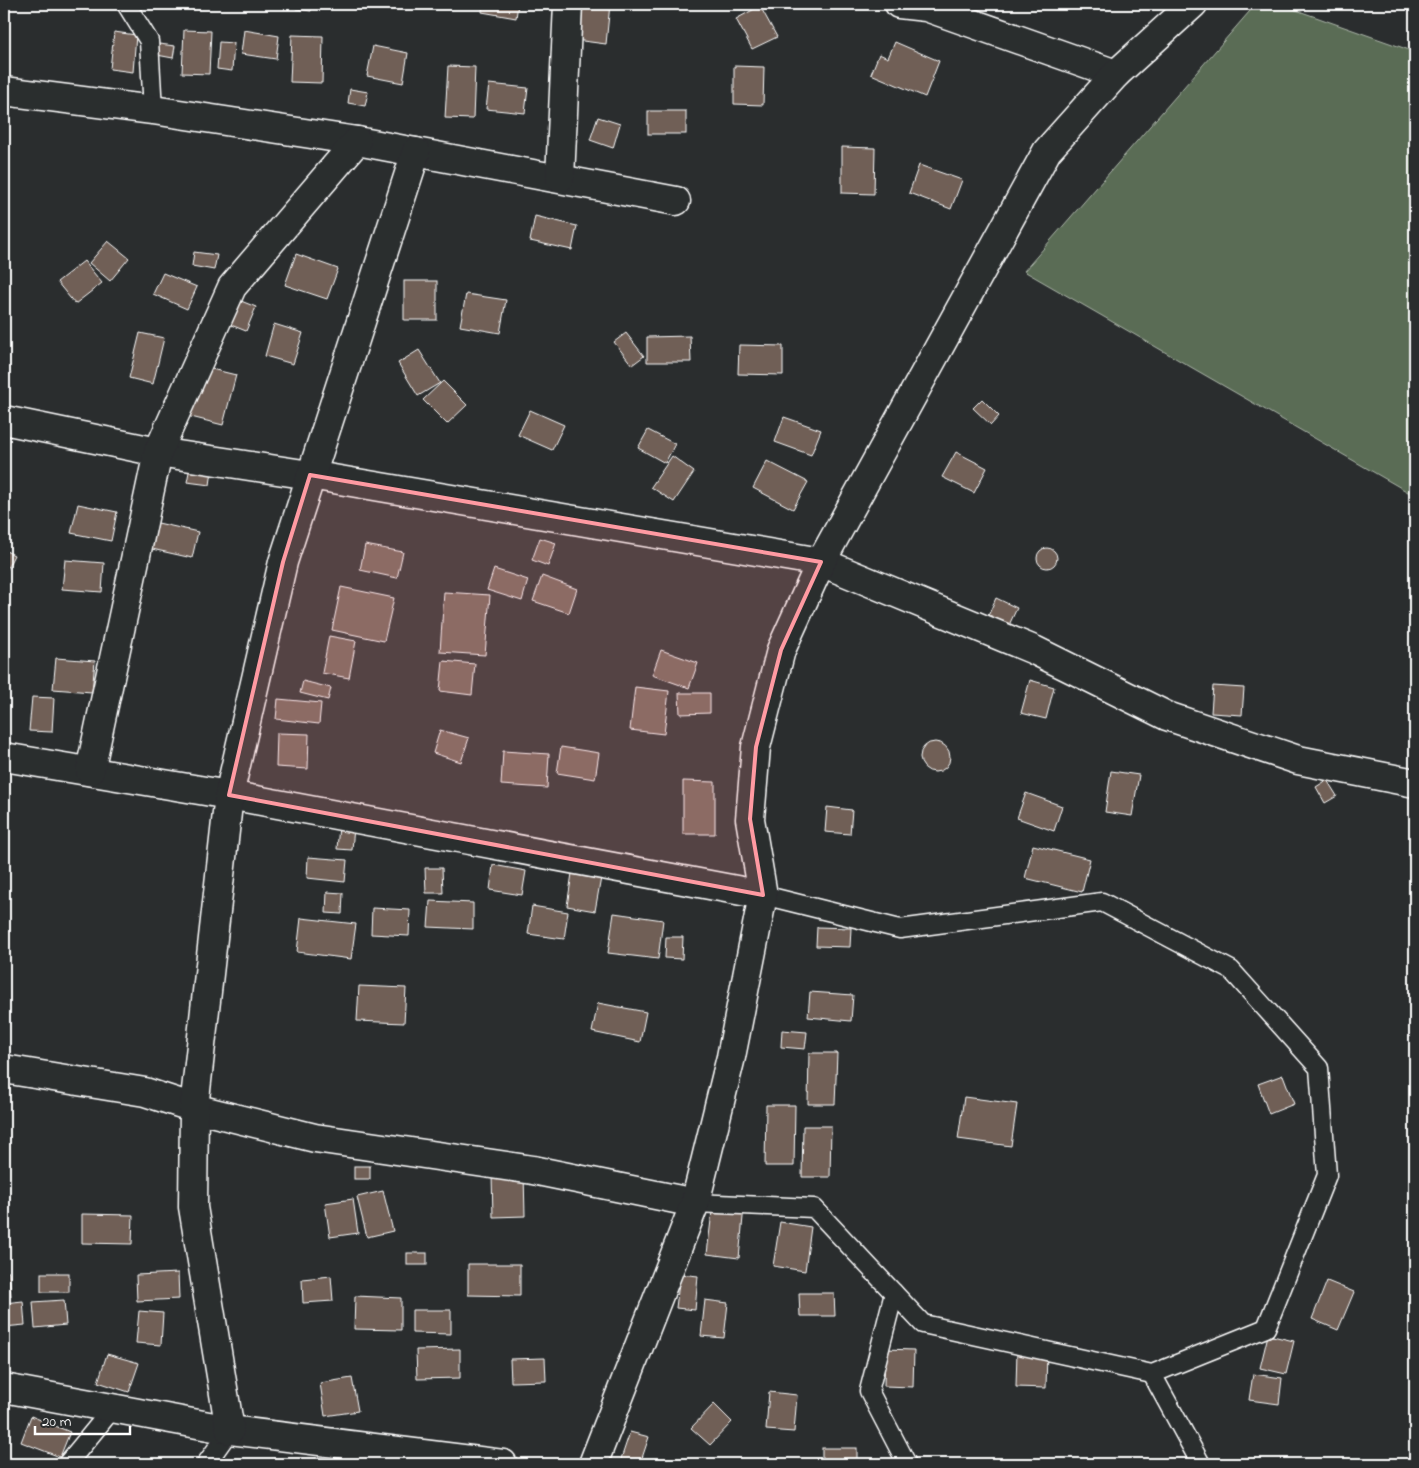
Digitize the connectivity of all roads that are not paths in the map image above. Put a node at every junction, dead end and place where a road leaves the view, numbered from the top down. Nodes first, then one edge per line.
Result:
1 (126, 4) edge
2 (568, 4) edge
3 (899, 4) edge
4 (1193, 4) edge
5 (1116, 74) junction
6 (4, 91) edge
7 (153, 110) junction
8 (357, 141) junction
9 (416, 152) junction
10 (560, 178) junction
11 (676, 201) dead end
12 (4, 420) edge
13 (158, 452) junction
14 (310, 475) junction
15 (820, 562) junction
16 (4, 757) edge
17 (90, 771) junction
18 (1415, 783) edge
19 (229, 795) junction
20 (762, 895) junction
21 (4, 1069) edge
22 (194, 1108) junction
23 (696, 1203) junction
24 (894, 1293) junction
25 (1152, 1374) junction
26 (4, 1388) edge
27 (113, 1408) junction
28 (230, 1430) junction
29 (67, 1464) edge
30 (206, 1464) edge
31 (503, 1464) edge
32 (593, 1464) edge
33 (907, 1464) edge
34 (1201, 1464) edge

1 - 7 lane
2 - 10 street
3 - 5 street
4 - 5 street
5 - 15 street
6 - 7 street
7 - 8 street
8 - 9 street
8 - 13 street
9 - 10 street
9 - 14 street
10 - 11 street
12 - 13 street
13 - 14 street
13 - 17 street
14 - 15 street
14 - 19 street
15 - 18 street
15 - 20 street
16 - 17 street
17 - 19 street
19 - 20 street
19 - 22 street
20 - 23 street
20 - 25 lane
21 - 22 street
22 - 23 street
22 - 28 street
23 - 24 lane
23 - 32 street
24 - 25 lane
24 - 33 lane
25 - 34 lane
26 - 27 street
27 - 28 street
27 - 29 lane
28 - 30 lane
28 - 31 street

